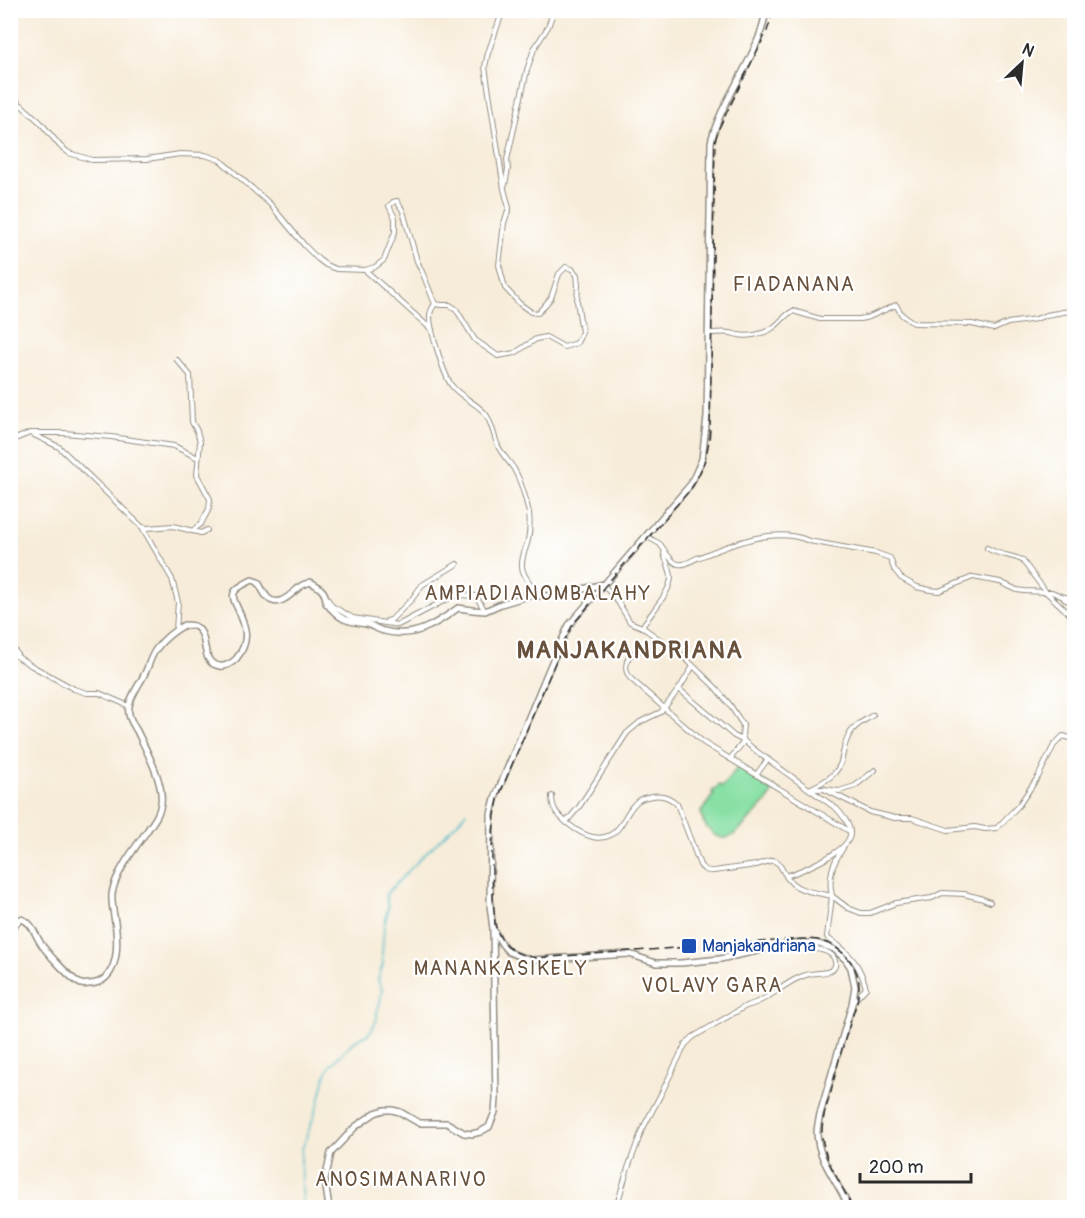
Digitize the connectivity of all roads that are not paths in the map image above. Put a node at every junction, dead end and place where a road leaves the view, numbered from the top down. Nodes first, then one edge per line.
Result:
1 (503, 10) edge
2 (554, 10) edge
3 (766, 10) edge
4 (10, 95) edge
5 (504, 189) junction
6 (365, 270) junction
7 (435, 304) junction
8 (1069, 312) dead end
9 (432, 330) junction
10 (708, 332) junction
11 (177, 360) dead end
12 (30, 433) junction
13 (10, 441) edge
14 (198, 458) junction
15 (142, 527) junction
16 (207, 530) dead end
17 (192, 531) junction
18 (645, 536) junction
19 (987, 548) dead end
20 (665, 551) junction
21 (457, 564) dead end
22 (604, 584) junction
23 (1046, 592) junction
24 (537, 595) junction
25 (327, 598) junction
26 (1074, 602) edge
27 (485, 610) junction
28 (1074, 618) edge
29 (381, 622) junction
30 (642, 627) junction
31 (176, 630) junction
32 (658, 639) junction
33 (10, 644) edge
34 (10, 651) edge
35 (19, 658) junction
36 (693, 666) junction
37 (679, 689) junction
38 (129, 706) junction
39 (664, 709) junction
40 (873, 715) dead end
41 (1074, 739) edge
42 (744, 741) junction
43 (730, 759) junction
44 (768, 759) junction
45 (875, 770) dead end
46 (756, 775) junction
47 (809, 789) junction
48 (824, 789) junction
49 (552, 796) dead end
50 (566, 822) junction
51 (850, 831) junction
52 (844, 845) junction
53 (786, 876) junction
54 (832, 896) junction
55 (990, 902) dead end
56 (493, 929) junction
57 (10, 930) edge
58 (816, 943) junction
59 (852, 1004) junction
60 (329, 1208) edge
61 (616, 1208) edge
62 (849, 1208) edge

1 - 5 street
2 - 5 street
3 - 10 main road
4 - 6 street
5 - 7 street
6 - 7 street
6 - 9 street
7 - 9 street
8 - 10 street
9 - 24 street
10 - 18 main road
11 - 14 street
12 - 13 street
12 - 14 street
12 - 15 street
14 - 17 street
15 - 17 street
15 - 31 street
16 - 17 street
18 - 20 street
18 - 22 main road
19 - 23 street
20 - 23 street
20 - 30 street
21 - 29 street
22 - 24 main road
22 - 30 street
22 - 56 main road
23 - 26 street
23 - 28 street
24 - 27 main road
25 - 27 main road
25 - 29 street
25 - 31 main road
27 - 29 street
30 - 32 street
31 - 38 main road
32 - 36 street
32 - 39 street
33 - 35 street
34 - 35 street
35 - 38 street
36 - 37 street
36 - 42 street
37 - 39 street
37 - 42 street
38 - 57 main road
39 - 43 street
39 - 50 street
40 - 47 street
41 - 48 street
42 - 43 street
42 - 44 street
43 - 46 street
44 - 46 street
44 - 47 street
45 - 48 street
46 - 51 street
47 - 48 street
47 - 51 street
49 - 50 street
50 - 53 street
51 - 52 street
52 - 53 street
52 - 54 street
53 - 54 street
54 - 55 street
54 - 59 street
56 - 58 main road
56 - 60 main road
58 - 59 main road
58 - 61 street
59 - 62 main road

